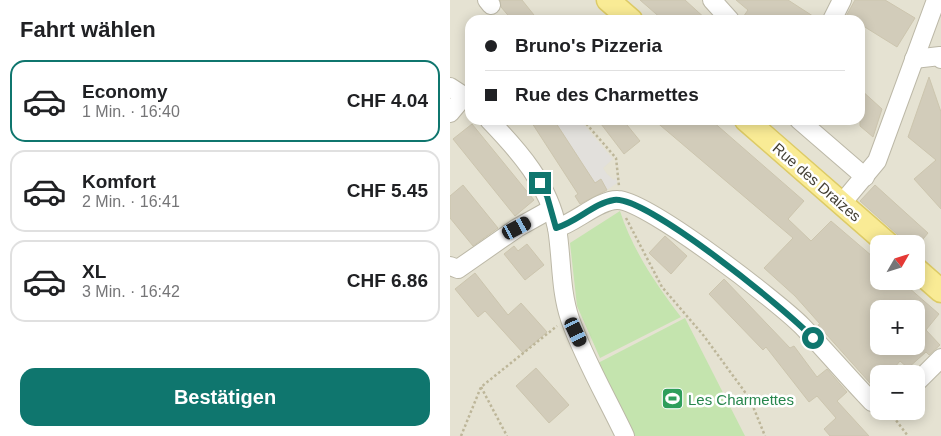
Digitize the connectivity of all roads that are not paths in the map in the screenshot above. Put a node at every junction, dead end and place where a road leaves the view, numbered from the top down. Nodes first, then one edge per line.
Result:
1 (609, 0) edge
2 (712, 0) edge
3 (842, 0) edge
4 (936, 0) edge
5 (626, 15) edge
6 (726, 15) edge
7 (834, 15) edge
8 (914, 59) junction
9 (941, 59) edge
10 (462, 94) edge
11 (450, 113) edge
12 (493, 125) edge
13 (752, 125) edge
14 (805, 125) edge
15 (865, 177) junction
16 (842, 203) junction
17 (551, 210) junction
18 (556, 228) junction
19 (878, 235) edge
20 (450, 266) edge
21 (925, 276) edge
22 (941, 290) edge
23 (941, 358) edge
24 (925, 374) edge
25 (870, 400) edge
26 (625, 436) edge

1 - 5 main road
2 - 6 street
3 - 7 street
4 - 8 street
8 - 9 street
8 - 15 street
10 - 11 street
12 - 17 street
13 - 16 main road, Rue des Draizes
14 - 15 street
15 - 16 street
16 - 19 main road, Rue des Draizes
17 - 18 street
17 - 20 street
18 - 25 street
18 - 26 street
21 - 22 main road
23 - 24 street

